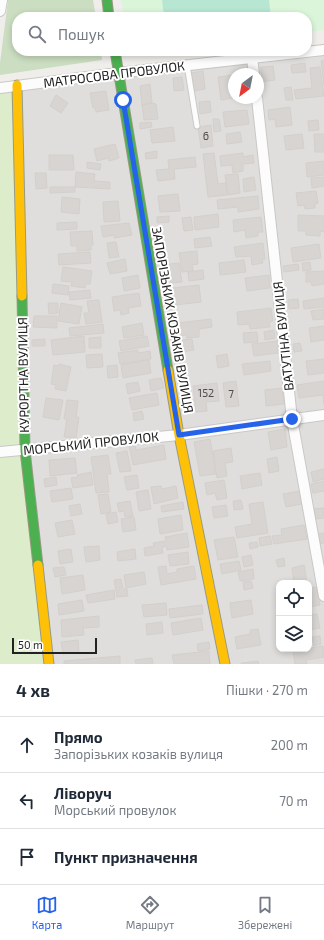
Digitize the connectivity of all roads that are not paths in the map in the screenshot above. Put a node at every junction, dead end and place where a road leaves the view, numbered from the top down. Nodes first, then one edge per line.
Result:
1 (2, 0) edge
2 (107, 0) edge
3 (0, 12) edge
4 (108, 12) edge
5 (324, 50) edge
6 (312, 51) edge
7 (115, 56) edge
8 (270, 56) edge
9 (252, 58) junction
10 (187, 65) junction
11 (253, 68) edge
12 (118, 73) junction
13 (16, 85) junction
14 (0, 88) edge
15 (258, 104) edge
16 (197, 126) dead end
17 (324, 415) edge
18 (292, 419) junction
19 (179, 435) junction
20 (24, 450) junction
21 (0, 452) edge
22 (324, 596) edge
23 (49, 664) edge
24 (225, 664) edge

1 - 3 street
2 - 4 main road
5 - 6 street, МАТРОСОВА ПРОВУЛОК
7 - 12 main road, ЗАПОРІЗЬКИХ КОЗАКІВ ВУЛИЦЯ
8 - 9 street, МАТРОСОВА ПРОВУЛОК
9 - 10 street, МАТРОСОВА ПРОВУЛОК
9 - 11 street
10 - 12 street, МАТРОСОВА ПРОВУЛОК
10 - 16 lane
12 - 13 street, МАТРОСОВА ПРОВУЛОК
12 - 19 main road, ЗАПОРІЗЬКИХ КОЗАКІВ ВУЛИЦЯ
13 - 14 street, МАТРОСОВА ПРОВУЛОК
13 - 20 main road, КУРОРТНА ВУЛИЦЯ
15 - 18 street, ВАТУТІНА ВУЛИЦЯ
17 - 18 street, МОРСЬКИЙ ПРОВУЛОК
18 - 19 street, МОРСЬКИЙ ПРОВУЛОК
18 - 22 street, ВАТУТІНА ВУЛИЦЯ
19 - 20 street, МОРСЬКИЙ ПРОВУЛОК
19 - 24 main road, ЗАПОРІЗЬКИХ КОЗАКІВ ВУЛИЦЯ
20 - 21 street, МОРСЬКИЙ ПРОВУЛОК
20 - 23 main road, КУРОРТНА ВУЛИЦЯ

